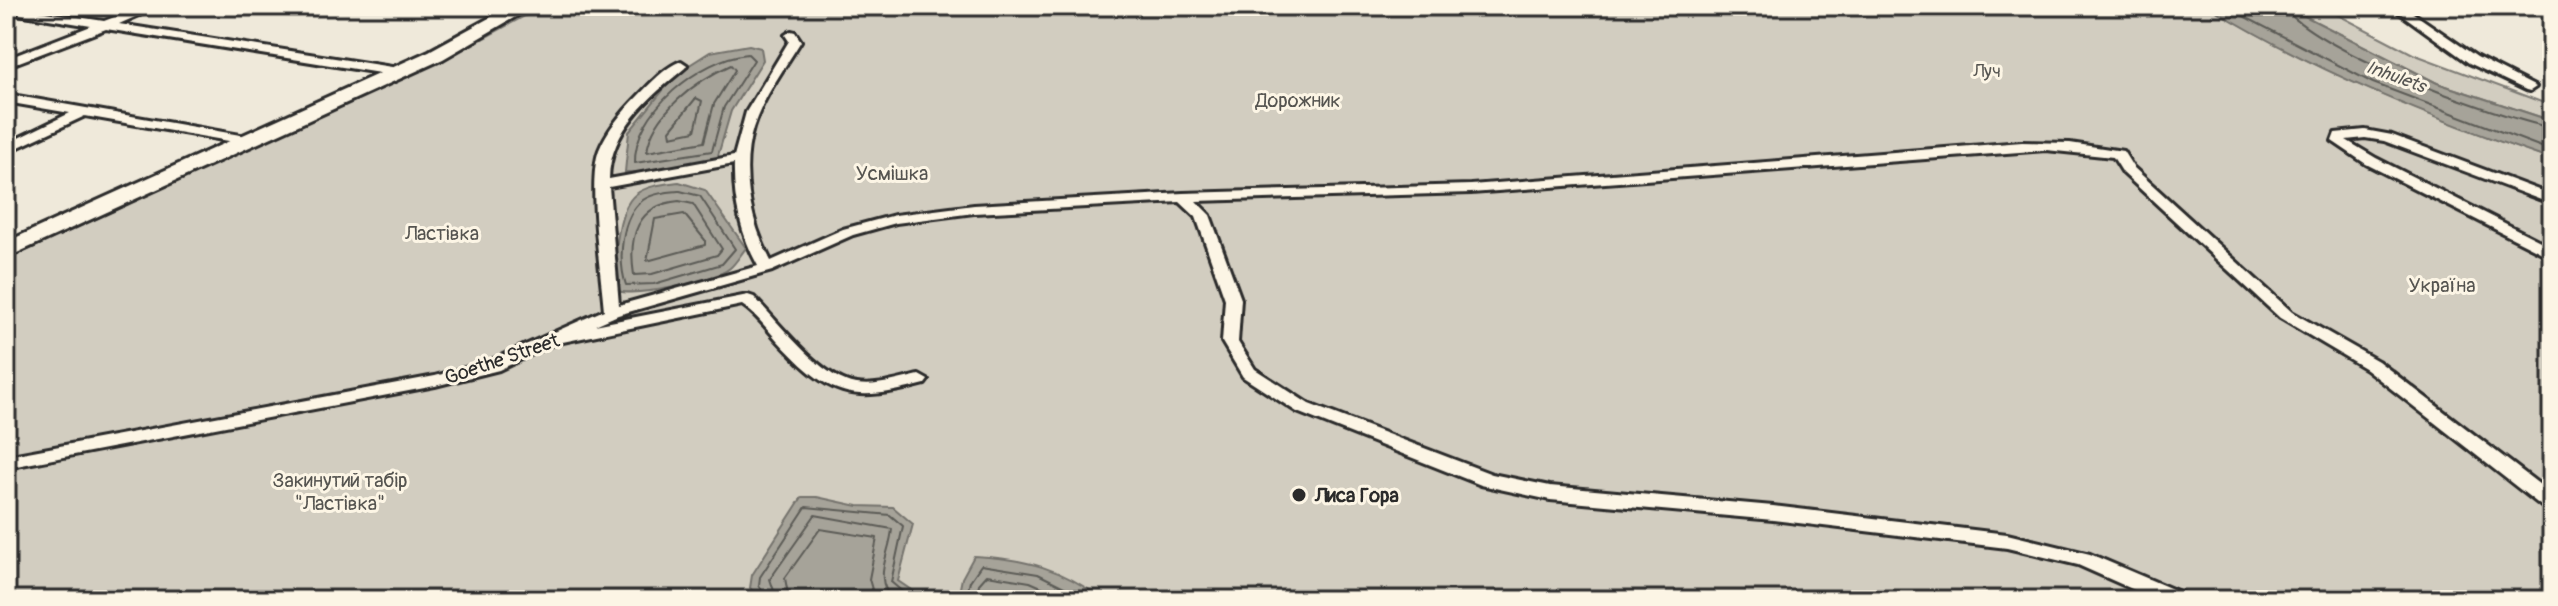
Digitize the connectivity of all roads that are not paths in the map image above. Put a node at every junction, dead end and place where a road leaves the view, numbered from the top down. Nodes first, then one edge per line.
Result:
1 (154, 6) edge
2 (490, 6) edge
3 (2396, 6) edge
4 (522, 8) edge
5 (6, 9) edge
6 (105, 25) junction
7 (791, 35) dead end
8 (6, 63) edge
9 (681, 65) dead end
10 (398, 72) junction
11 (2530, 87) dead end
12 (6, 98) edge
13 (83, 112) junction
14 (246, 140) junction
15 (6, 149) edge
16 (741, 159) junction
17 (603, 184) junction
18 (1183, 197) junction
19 (2552, 200) edge
20 (6, 251) edge
21 (2552, 253) edge
22 (767, 268) junction
23 (612, 312) junction
24 (548, 340) junction
25 (919, 380) dead end
26 (6, 462) edge
27 (2552, 504) edge
28 (2177, 600) edge

1 - 6 street
2 - 4 street
3 - 11 street
4 - 10 main road
5 - 6 street
6 - 8 street
6 - 10 street
7 - 16 street
9 - 17 street
10 - 14 main road
12 - 13 street
13 - 14 street
13 - 15 street
14 - 20 main road
16 - 17 street
16 - 22 street
17 - 23 street
18 - 22 street
18 - 27 street
18 - 28 street
19 - 21 street
22 - 23 street
23 - 24 street
24 - 25 street, Goethe Street
24 - 26 street, Goethe Street

